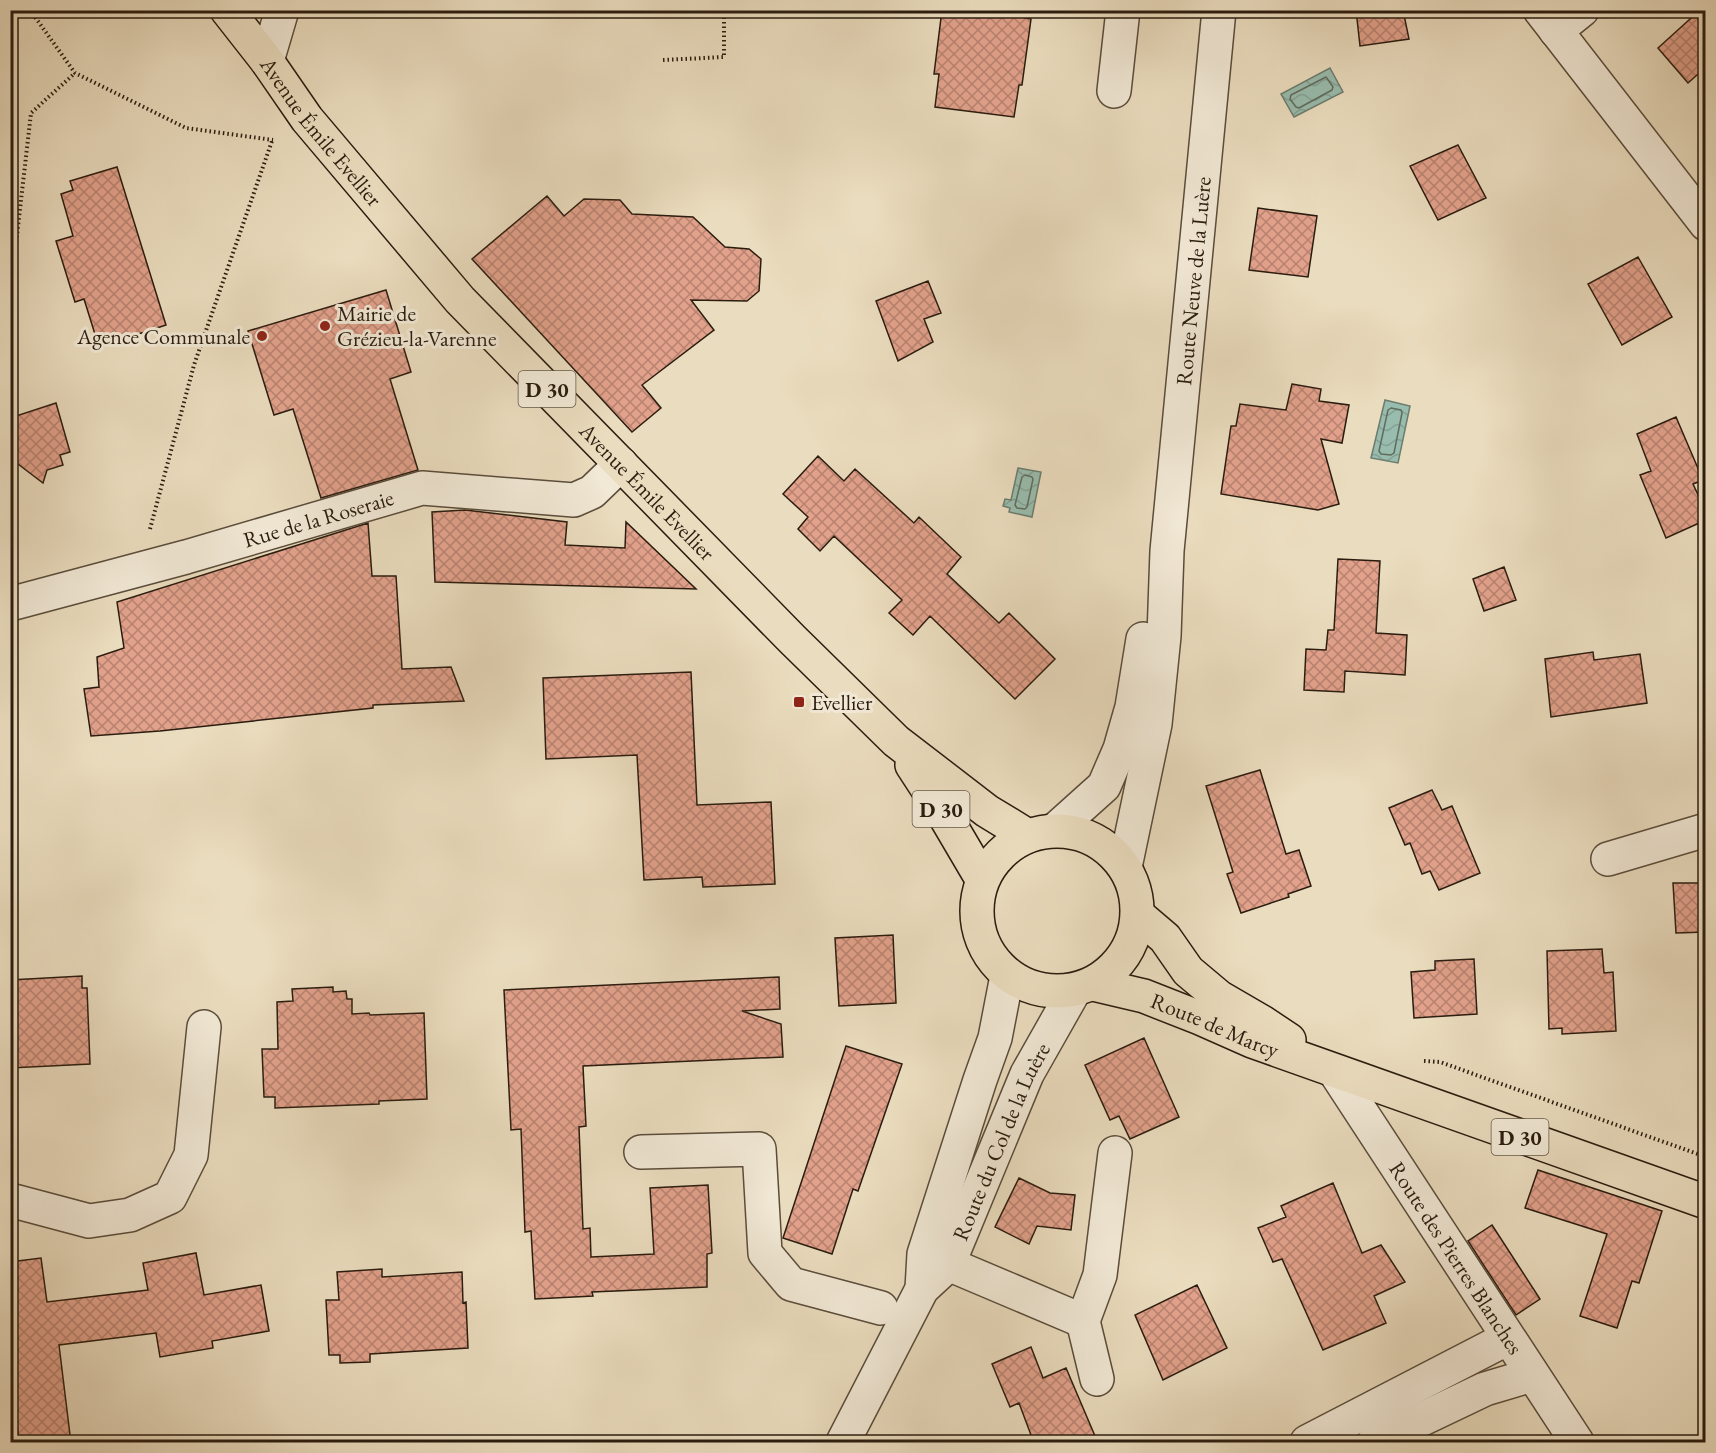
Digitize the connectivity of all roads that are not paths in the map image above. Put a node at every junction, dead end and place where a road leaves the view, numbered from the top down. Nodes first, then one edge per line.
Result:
1 (227, 10) edge
2 (282, 10) edge
3 (1122, 10) edge
4 (1219, 10) edge
5 (1582, 10) edge
6 (1548, 21) edge
7 (267, 61) junction
8 (1114, 92) dead end
9 (1706, 224) edge
10 (621, 464) junction
11 (1167, 550) junction
12 (10, 604) edge
13 (896, 741) junction
14 (1706, 830) edge
15 (1041, 833) junction
16 (1608, 859) dead end
17 (1125, 867) junction
18 (982, 879) junction
19 (1138, 915) junction
20 (1007, 976) junction
21 (1084, 987) junction
22 (204, 1027) dead end
23 (1335, 1072) junction
24 (640, 1152) dead end
25 (1114, 1153) dead end
26 (10, 1200) edge
27 (1706, 1202) edge
28 (936, 1259) junction
29 (881, 1308) dead end
30 (1083, 1321) junction
31 (1508, 1338) junction
32 (1532, 1375) junction
33 (1097, 1379) dead end
34 (843, 1443) edge
35 (1307, 1443) edge
36 (1374, 1443) edge
37 (1577, 1443) edge

1 - 7 main road, Avenue Émile Evellier / D 30
2 - 7 street
3 - 8 street
4 - 11 street, Route Neuve de la Luère
5 - 6 street
6 - 9 street
7 - 10 main road, Avenue Émile Evellier / D 30
10 - 12 street, Rue de la Roseraie
10 - 13 main road, Avenue Émile Evellier / D 30
11 - 15 street, Route Neuve de la Luère
11 - 17 street, Route Neuve de la Luère
13 - 15 main road, Avenue Émile Evellier / D 30
13 - 18 main road, Avenue Émile Evellier / D 30
14 - 16 street
15 - 17 main road
15 - 18 main road
17 - 19 main road
18 - 20 main road
19 - 21 main road
19 - 23 main road, Route de Marcy / D 30
20 - 21 main road
20 - 28 street, Route du Col de la Luère
21 - 23 main road, Route de Marcy / D 30
21 - 28 street, Route du Col de la Luère
22 - 26 street
23 - 27 main road, Route de Marcy / D 30
23 - 31 street, Route des Pierres Blanches
24 - 29 street
25 - 30 street
28 - 30 street
28 - 34 street, Route du Col de la Luère
30 - 33 street
31 - 32 street, Route des Pierres Blanches
31 - 35 street
32 - 36 street
32 - 37 street, Route des Pierres Blanches

